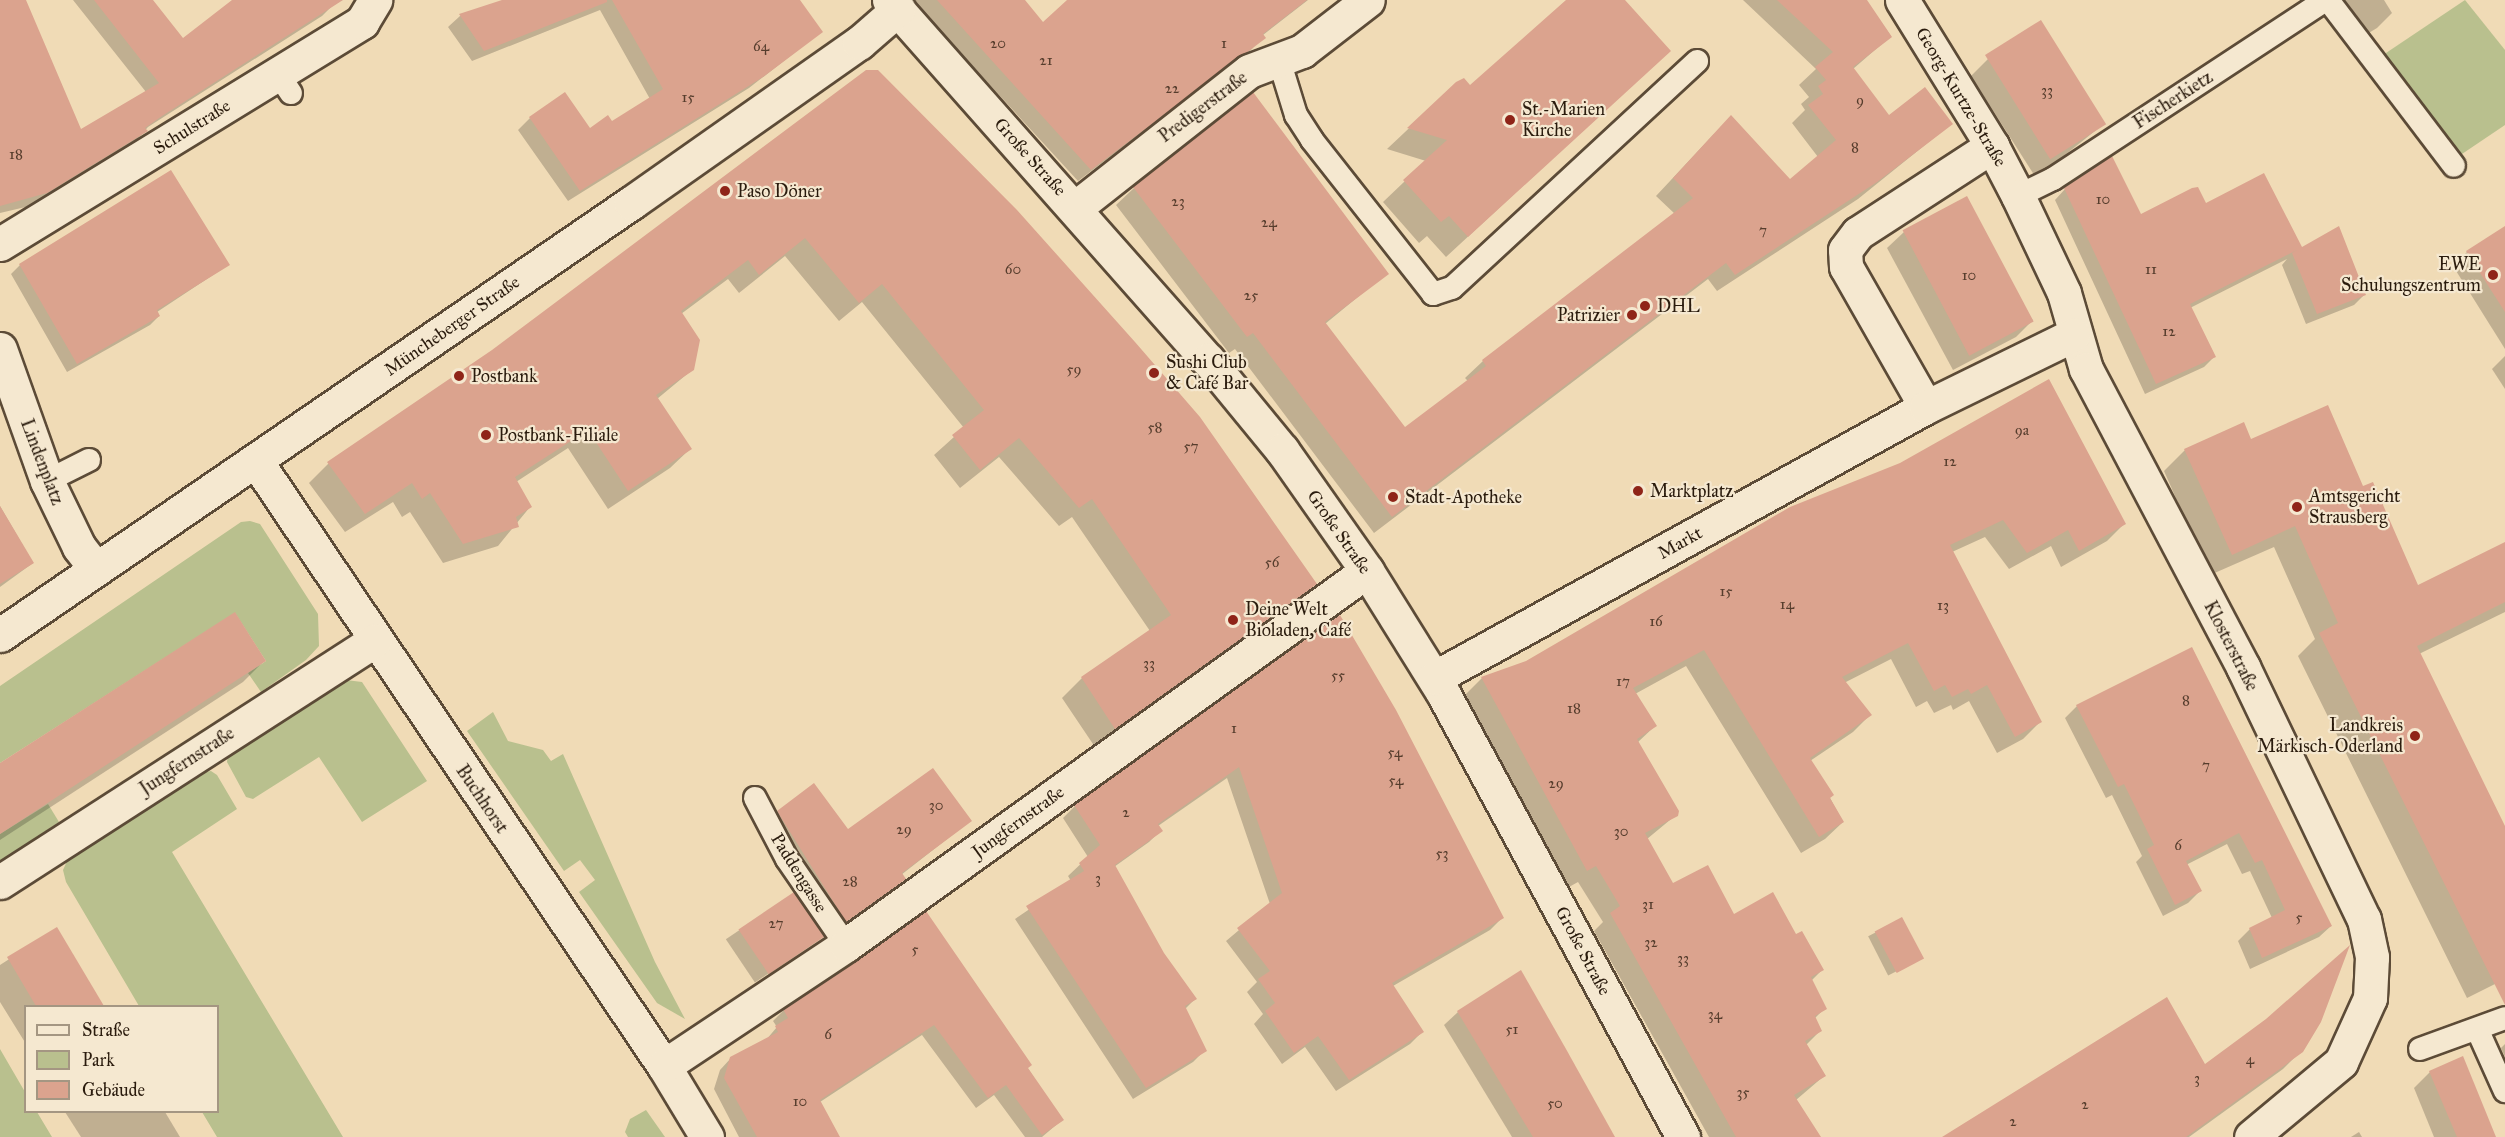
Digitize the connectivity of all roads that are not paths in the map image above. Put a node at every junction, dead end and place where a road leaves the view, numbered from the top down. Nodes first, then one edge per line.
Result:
1 (375, 0) edge
2 (1368, 0) edge
3 (1902, 0) edge
4 (2326, 0) edge
5 (893, 4) edge
6 (1280, 60) junction
7 (1697, 61) dead end
8 (1992, 146) junction
9 (2454, 166) dead end
10 (2018, 196) junction
11 (1076, 208) junction
12 (0, 244) edge
13 (2073, 335) junction
14 (0, 349) edge
15 (1926, 407) junction
16 (89, 460) dead end
17 (256, 461) junction
18 (48, 481) junction
19 (96, 569) junction
20 (1367, 571) junction
21 (0, 635) edge
22 (375, 640) junction
23 (1434, 678) junction
24 (755, 798) dead end
25 (0, 882) edge
26 (846, 945) junction
27 (2505, 1018) edge
28 (2478, 1031) junction
29 (2420, 1049) dead end
30 (664, 1066) junction
31 (2505, 1091) edge
32 (708, 1137) edge
33 (1683, 1137) edge
34 (2251, 1137) edge

1 - 12 street, Schulstraße
2 - 6 street, Predigerstraße
3 - 8 street, Georg-Kurtze-Straße
4 - 9 lane, Fischerkietz
4 - 10 lane, Fischerkietz
5 - 11 street, Große Straße
5 - 17 street, Müncheberger Straße
6 - 7 lane
6 - 11 street, Predigerstraße
8 - 10 street, Georg-Kurtze-Straße
8 - 15 street
10 - 13 street, Klosterstraße
11 - 20 street, Große Straße
13 - 15 street, Markt
13 - 34 street, Klosterstraße
14 - 18 street, Lindenplatz
15 - 23 street, Markt
16 - 18 lane
17 - 19 street, Müncheberger Straße
17 - 22 street, Buchhorst
18 - 19 street, Lindenplatz
19 - 21 street, Müncheberger Straße
20 - 23 street, Große Straße
20 - 26 street, Jungfernstraße
22 - 25 street, Jungfernstraße
22 - 30 street, Buchhorst
23 - 33 street, Große Straße
24 - 26 lane, Paddengasse
26 - 30 street, Jungfernstraße
27 - 28 lane
28 - 29 lane
28 - 31 lane
30 - 32 street, Buchhorst

